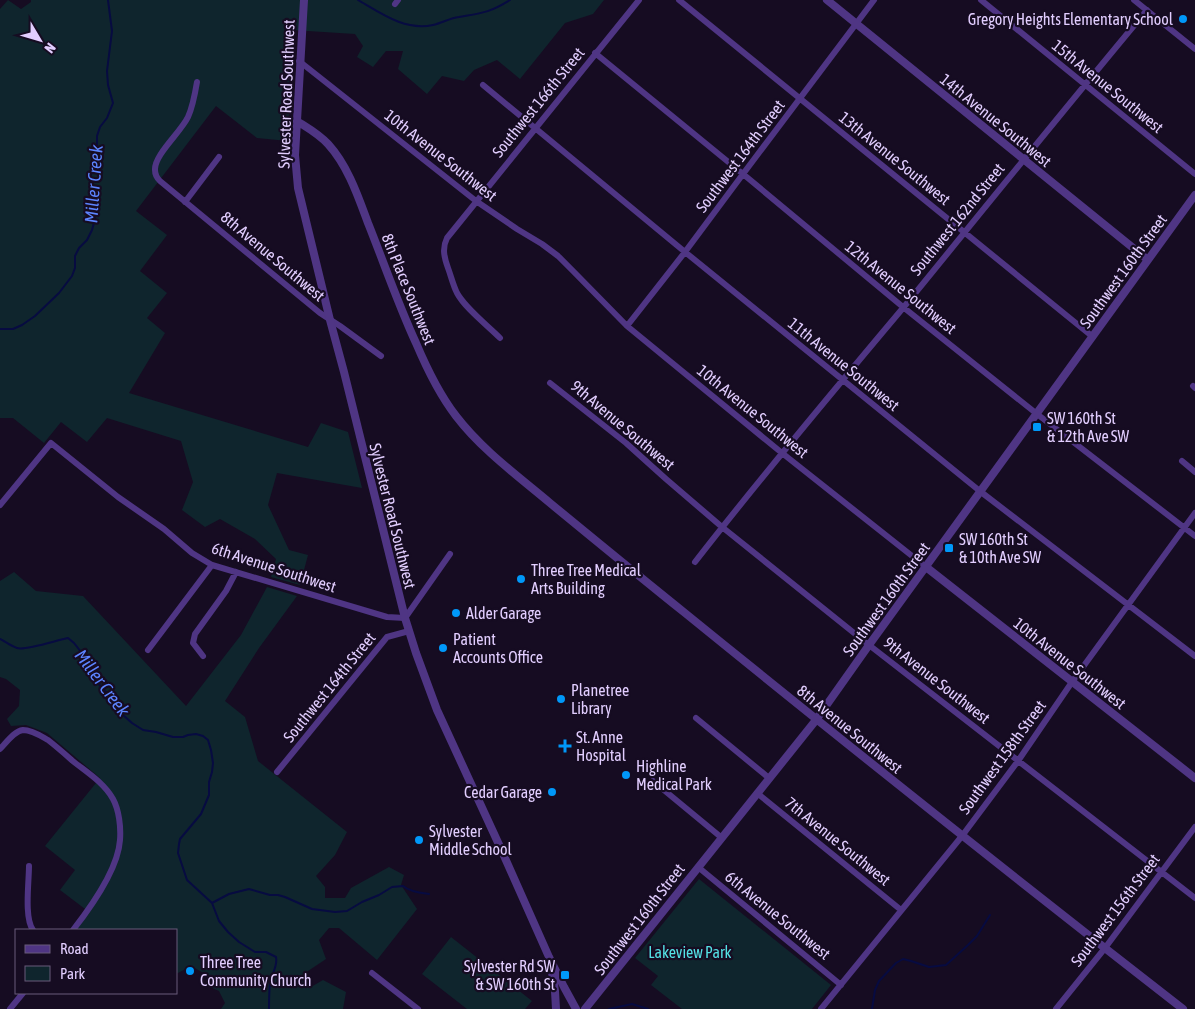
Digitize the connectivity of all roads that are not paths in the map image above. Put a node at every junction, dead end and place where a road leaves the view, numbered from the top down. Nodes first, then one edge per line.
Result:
1 (304, 0) edge
2 (639, 0) edge
3 (680, 0) edge
4 (827, 0) edge
5 (874, 0) edge
6 (981, 0) edge
7 (1134, 0) edge
8 (1147, 10) junction
9 (856, 24) junction
10 (1195, 49) edge
11 (595, 53) junction
12 (300, 61) junction
13 (197, 82) dead end
14 (1085, 84) junction
15 (483, 85) dead end
16 (800, 99) junction
17 (297, 122) junction
18 (535, 127) junction
19 (219, 157) dead end
20 (1023, 160) junction
21 (743, 174) junction
22 (1195, 174) edge
23 (1195, 195) edge
24 (476, 201) junction
25 (184, 202) junction
26 (965, 232) junction
27 (686, 252) junction
28 (1148, 260) junction
29 (903, 308) junction
30 (330, 320) junction
31 (627, 326) junction
32 (1093, 337) junction
33 (500, 338) dead end
34 (381, 356) dead end
35 (843, 380) junction
36 (550, 383) dead end
37 (1037, 414) junction
38 (782, 453) junction
39 (1182, 461) dead end
40 (504, 464) joint
41 (1195, 472) edge
42 (981, 492) junction
43 (0, 505) edge
44 (1195, 513) edge
45 (722, 527) junction
46 (1184, 527) junction
47 (1195, 536) edge
48 (450, 554) dead end
49 (695, 562) dead end
50 (212, 565) junction
51 (926, 567) junction
52 (236, 572) junction
53 (1128, 605) junction
54 (405, 618) junction
55 (409, 631) junction
56 (869, 645) junction
57 (148, 650) dead end
58 (203, 656) dead end
59 (1195, 656) edge
60 (1072, 682) junction
61 (696, 718) dead end
62 (816, 720) junction
63 (0, 749) edge
64 (1018, 761) junction
65 (277, 772) dead end
66 (769, 778) junction
67 (1195, 778) edge
68 (653, 781) dead end
69 (757, 793) junction
70 (1195, 827) edge
71 (962, 836) junction
72 (722, 838) junction
73 (29, 866) dead end
74 (698, 867) junction
75 (1162, 872) junction
76 (1195, 898) edge
77 (901, 910) junction
78 (32, 929) edge
79 (74, 929) edge
80 (1104, 948) junction
81 (549, 957) junction
82 (372, 973) dead end
83 (842, 985) junction
84 (22, 994) edge
85 (10, 1009) edge
86 (418, 1009) edge
87 (556, 1009) edge
88 (576, 1009) edge
89 (586, 1009) edge
90 (821, 1009) edge
91 (1056, 1009) edge
92 (1183, 1009) edge

1 - 12 street, Sylvester Road Southwest
2 - 11 street, Southwest 166th Street
3 - 16 street, 13th Avenue Southwest
4 - 9 street, 14th Avenue Southwest
5 - 9 street, Southwest 164th Street
6 - 14 street, 15th Avenue Southwest
7 - 8 street
8 - 10 street
8 - 14 street, Southwest 162nd Street
9 - 16 street, Southwest 164th Street
9 - 20 street, 14th Avenue Southwest
11 - 18 street, Southwest 166th Street
11 - 21 street, 12th Avenue Southwest
12 - 17 street, Sylvester Road Southwest
12 - 24 street, 10th Avenue Southwest
13 - 25 street, 8th Avenue Southwest
14 - 20 street, Southwest 162nd Street
14 - 22 street, 15th Avenue Southwest
15 - 18 street, 11th Avenue Southwest
16 - 21 street, Southwest 164th Street
16 - 26 street, 13th Avenue Southwest
17 - 30 street, Sylvester Road Southwest
17 - 40 street, 8th Place Southwest
18 - 24 street, Southwest 166th Street
18 - 27 street, 11th Avenue Southwest
19 - 25 street
20 - 26 street, Southwest 162nd Street
20 - 28 street, 14th Avenue Southwest
21 - 27 street, Southwest 164th Street
21 - 29 street, 12th Avenue Southwest
23 - 28 street, Southwest 160th Street
24 - 31 street, 10th Avenue Southwest
24 - 33 street, Southwest 166th Street
25 - 30 street, 8th Avenue Southwest
26 - 29 street, Southwest 162nd Street
26 - 32 street, 13th Avenue Southwest
27 - 31 street, Southwest 164th Street
27 - 35 street, 11th Avenue Southwest
28 - 32 street, Southwest 160th Street
29 - 35 street, Southwest 162nd Street
29 - 37 street, 12th Avenue Southwest
30 - 34 street, 8th Avenue Southwest
30 - 54 street, Sylvester Road Southwest
31 - 38 street, 10th Avenue Southwest
32 - 37 street, Southwest 160th Street
35 - 38 street, Southwest 162nd Street
35 - 42 street, 11th Avenue Southwest
36 - 45 street, 9th Avenue Southwest
37 - 42 street, Southwest 160th Street
37 - 46 street, 12th Avenue Southwest
38 - 45 street, Southwest 162nd Street
38 - 51 street, 10th Avenue Southwest
39 - 41 street
40 - 62 street, 8th Avenue Southwest
42 - 51 street, Southwest 160th Street
42 - 53 street, 11th Avenue Southwest
43 - 50 street, 6th Avenue Southwest
44 - 46 street, Southwest 158th Street
45 - 49 street, Southwest 162nd Street
45 - 56 street, 9th Avenue Southwest
46 - 47 street, 12th Avenue Southwest
46 - 53 street, Southwest 158th Street
48 - 54 street
50 - 52 street, 6th Avenue Southwest
50 - 57 street
51 - 56 street, Southwest 160th Street
51 - 60 street, 10th Avenue Southwest
52 - 54 street, 6th Avenue Southwest
52 - 58 street
53 - 59 street, 11th Avenue Southwest
53 - 60 street, Southwest 158th Street
54 - 55 street, Sylvester Road Southwest
55 - 65 street, Southwest 164th Street
55 - 81 street, Sylvester Road Southwest
56 - 62 street, Southwest 160th Street
56 - 64 street, 9th Avenue Southwest
60 - 64 street, Southwest 158th Street
60 - 67 street, 10th Avenue Southwest
61 - 66 street
62 - 66 street, Southwest 160th Street
62 - 71 street, 8th Avenue Southwest
63 - 79 street
64 - 71 street, Southwest 158th Street
64 - 75 street, 9th Avenue Southwest
66 - 69 street, Southwest 160th Street
68 - 72 street
69 - 72 street, Southwest 160th Street
69 - 77 street, 7th Avenue Southwest
70 - 75 street, Southwest 156th Street
71 - 77 street, Southwest 158th Street
71 - 80 street, 8th Avenue Southwest
72 - 74 street, Southwest 160th Street
73 - 78 street
74 - 83 street, 6th Avenue Southwest
74 - 89 street, Southwest 160th Street
75 - 76 street, 9th Avenue Southwest
75 - 80 street, Southwest 156th Street
77 - 83 street, Southwest 158th Street
80 - 91 street, Southwest 156th Street
80 - 92 street, 8th Avenue Southwest
81 - 87 street
81 - 88 street, Sylvester Road Southwest
82 - 86 street
83 - 90 street, Southwest 158th Street
84 - 85 street

